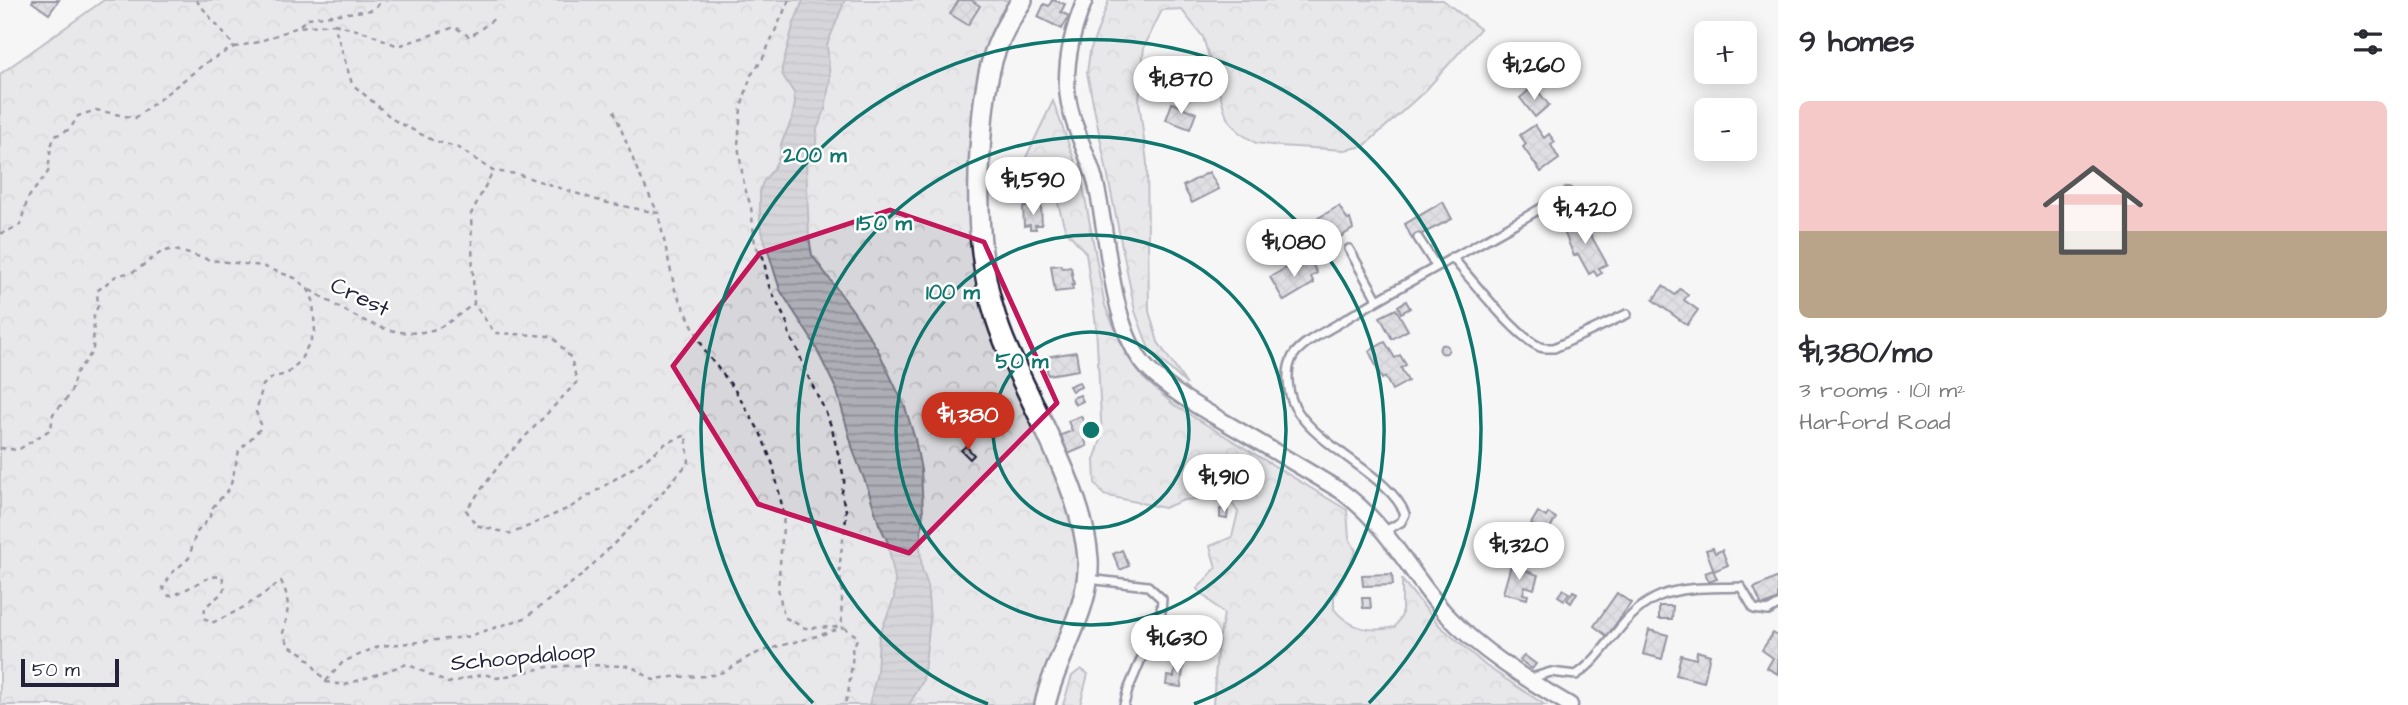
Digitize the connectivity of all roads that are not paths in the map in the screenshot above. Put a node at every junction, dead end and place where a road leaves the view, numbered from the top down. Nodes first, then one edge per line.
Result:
1 (1022, 0) edge
2 (1085, 0) edge
3 (1568, 192) dead end
4 (1418, 238) dead end
5 (1349, 250) dead end
6 (1452, 257) junction
7 (1436, 266) junction
8 (1377, 299) junction
9 (1627, 314) dead end
10 (1385, 531) junction
11 (1087, 579) junction
12 (1778, 605) edge
13 (1527, 679) junction
14 (1045, 705) edge
15 (1124, 705) edge
16 (1570, 705) edge

1 - 11 main road
2 - 10 street
3 - 6 lane
4 - 7 lane
5 - 8 lane
6 - 7 lane
6 - 9 lane
7 - 8 lane
8 - 10 lane
10 - 13 street
11 - 14 main road
11 - 15 lane
12 - 13 lane
13 - 16 street

